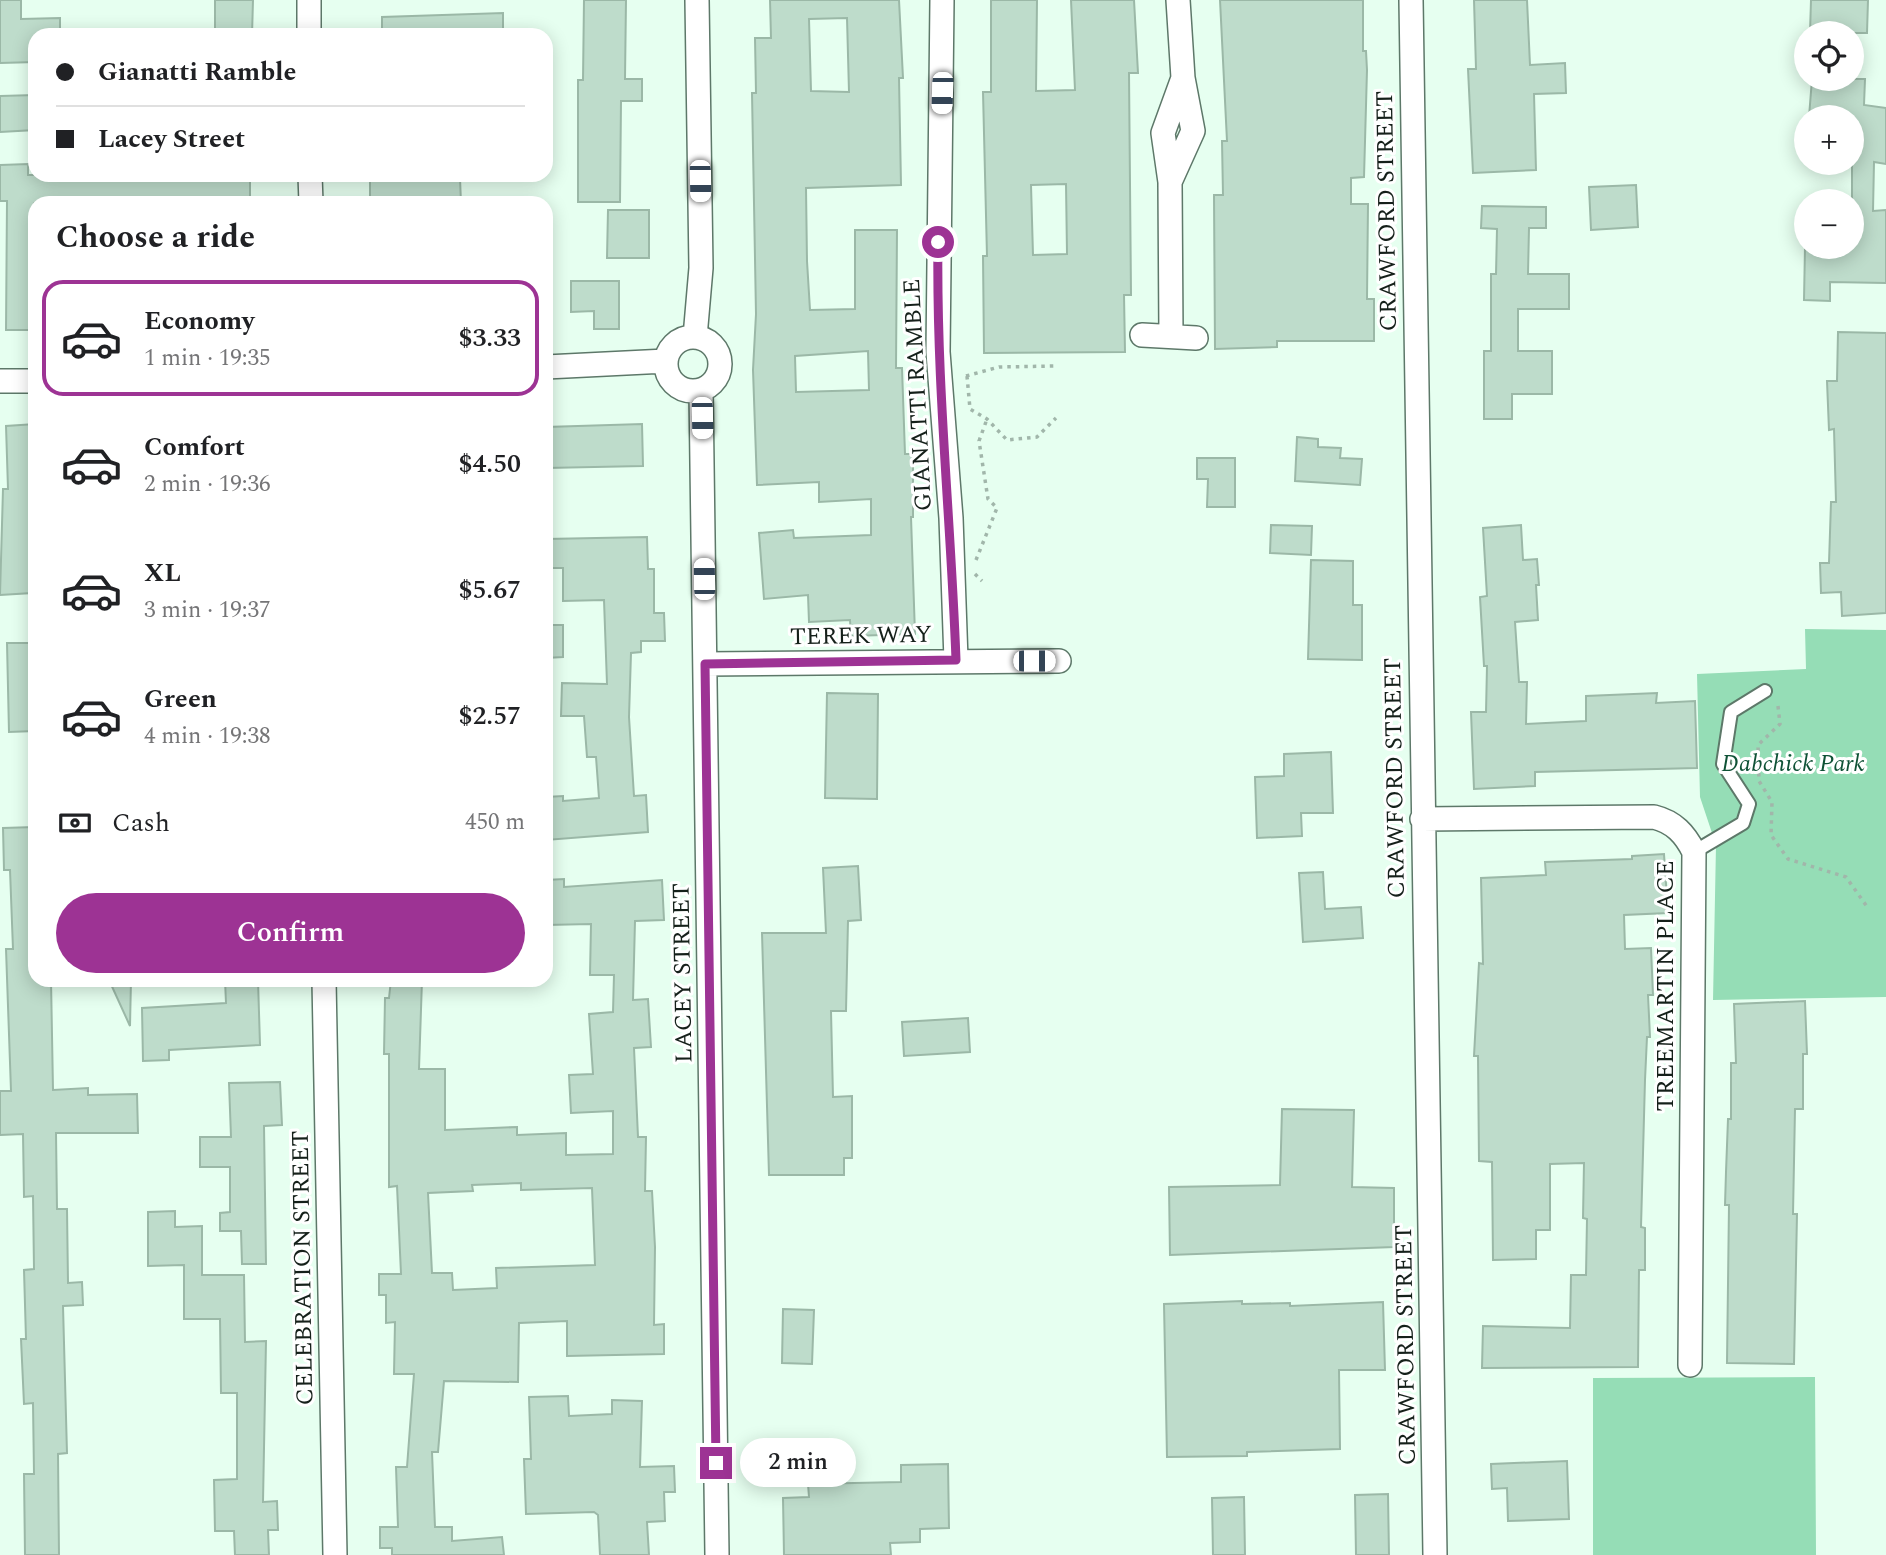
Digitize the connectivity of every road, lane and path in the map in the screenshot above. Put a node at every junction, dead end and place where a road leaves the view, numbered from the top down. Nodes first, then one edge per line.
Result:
1 (309, 0) edge
2 (696, 0) edge
3 (942, 0) edge
4 (1178, 0) edge
5 (1411, 0) edge
6 (309, 28) edge
7 (1142, 335) dead end
8 (1171, 336) junction
9 (695, 337) junction
10 (1196, 338) dead end
11 (666, 361) junction
12 (1057, 366) dead end
13 (553, 367) edge
14 (967, 376) junction
15 (939, 379) junction
16 (28, 381) edge
17 (0, 382) edge
18 (701, 391) junction
19 (1056, 418) dead end
20 (987, 419) junction
21 (982, 581) dead end
22 (956, 660) junction
23 (1059, 661) dead end
24 (705, 664) junction
25 (1765, 691) dead end
26 (1778, 706) dead end
27 (1422, 819) junction
28 (1694, 852) junction
29 (1868, 908) dead end
30 (324, 987) edge
31 (1690, 1365) dead end
32 (335, 1555) edge
33 (717, 1555) edge
34 (1436, 1555) edge

1 - 6 street
2 - 9 street
3 - 15 street, GIANATTI RAMBLE
4 - 8 street
5 - 27 street, CRAWFORD STREET
7 - 8 street
8 - 10 street
9 - 11 street
9 - 18 street
11 - 13 street
11 - 18 street
12 - 14 path
14 - 15 path
14 - 20 path
15 - 22 street, GIANATTI RAMBLE
16 - 17 street
18 - 24 street, LACEY STREET
19 - 20 path
20 - 21 path
22 - 23 street, TEREK WAY
22 - 24 street, TEREK WAY
24 - 33 street, LACEY STREET
25 - 28 lane
26 - 29 path
27 - 28 street, TREEMARTIN PLACE
27 - 34 street, CRAWFORD STREET
28 - 31 street, TREEMARTIN PLACE
30 - 32 street, CELEBRATION STREET

